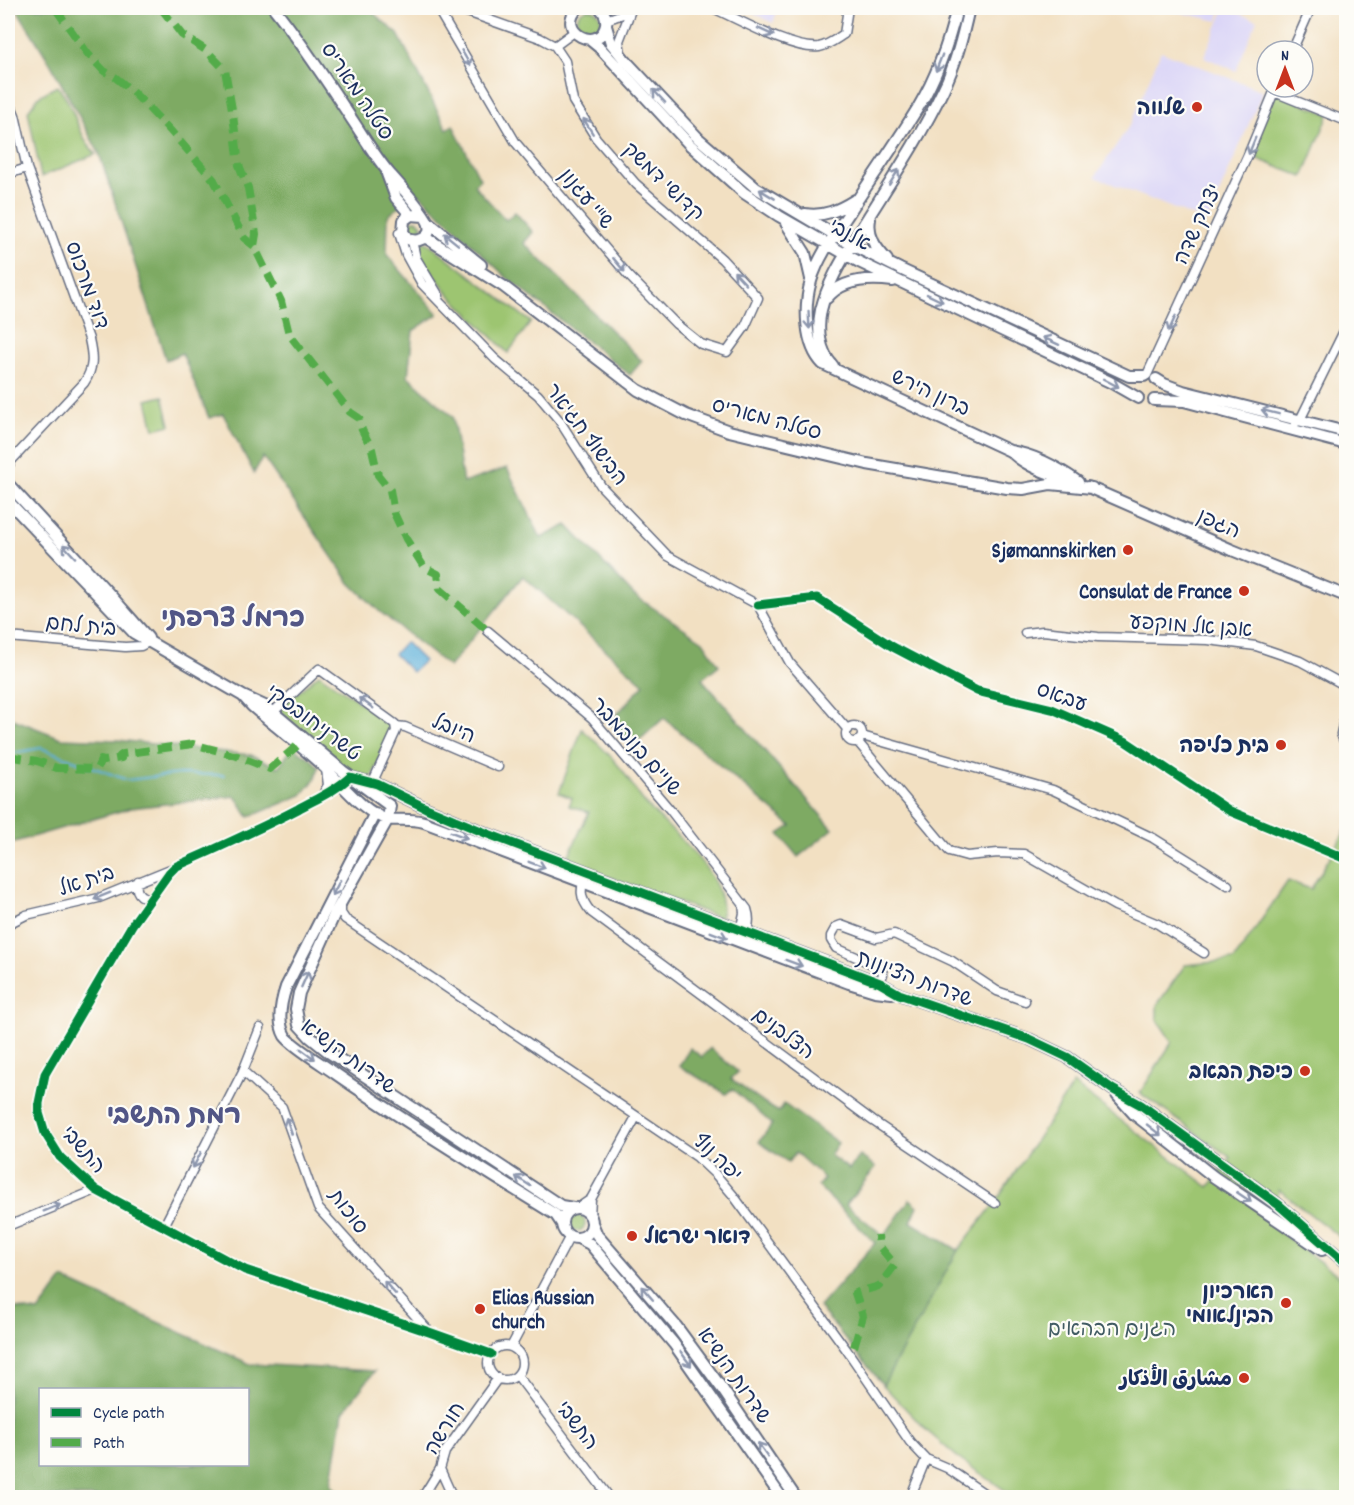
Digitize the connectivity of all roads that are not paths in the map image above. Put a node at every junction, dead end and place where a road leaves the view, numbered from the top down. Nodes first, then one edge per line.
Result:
1 (274, 8) edge
2 (437, 8) edge
3 (456, 8) edge
4 (570, 8) edge
5 (578, 8) edge
6 (600, 8) edge
7 (713, 8) edge
8 (848, 8) edge
9 (957, 8) edge
10 (969, 8) edge
11 (1311, 8) edge
12 (633, 9) edge
13 (606, 23) junction
14 (572, 26) junction
15 (588, 39) junction
16 (1297, 39) edge
17 (555, 46) junction
18 (624, 59) junction
19 (8, 98) edge
20 (1271, 99) edge
21 (1298, 99) edge
22 (1347, 121) edge
23 (27, 168) junction
24 (385, 168) junction
25 (8, 174) edge
26 (860, 196) junction
27 (797, 212) junction
28 (872, 212) junction
29 (779, 216) junction
30 (406, 218) junction
31 (426, 219) junction
32 (835, 235) junction
33 (425, 237) junction
34 (412, 241) junction
35 (829, 245) junction
36 (852, 245) junction
37 (845, 255) junction
38 (900, 269) junction
39 (811, 282) junction
40 (902, 282) junction
41 (503, 286) junction
42 (823, 303) junction
43 (453, 316) junction
44 (745, 327) joint
45 (1347, 327) edge
46 (1344, 339) edge
47 (836, 369) junction
48 (1149, 377) junction
49 (1138, 398) junction
50 (1154, 400) junction
51 (1300, 420) junction
52 (1280, 426) junction
53 (1347, 432) edge
54 (1347, 444) edge
55 (1010, 450) junction
56 (1023, 462) junction
57 (9, 463) edge
58 (1046, 468) junction
59 (8, 484) edge
60 (1027, 488) junction
61 (1092, 488) junction
62 (8, 501) edge
63 (1347, 596) edge
64 (758, 605) junction
65 (488, 631) dead end
66 (1025, 633) dead end
67 (8, 637) edge
68 (150, 641) junction
69 (1347, 686) edge
70 (1347, 711) edge
71 (271, 716) junction
72 (396, 726) junction
73 (859, 739) junction
74 (1347, 746) edge
75 (498, 766) dead end
76 (325, 768) junction
77 (346, 781) junction
78 (377, 784) junction
79 (322, 796) junction
80 (356, 797) junction
81 (390, 806) junction
82 (426, 808) junction
83 (375, 813) junction
84 (388, 819) junction
85 (363, 836) junction
86 (1347, 859) edge
87 (175, 867) junction
88 (148, 877) junction
89 (584, 877) junction
90 (138, 881) junction
91 (1228, 885) dead end
92 (153, 895) junction
93 (341, 903) junction
94 (345, 919) junction
95 (331, 922) junction
96 (8, 924) edge
97 (743, 931) junction
98 (739, 942) junction
99 (1204, 953) dead end
100 (880, 983) junction
101 (899, 994) junction
102 (1025, 1001) dead end
103 (260, 1028) dead end
104 (243, 1071) junction
105 (636, 1117) junction
106 (96, 1190) junction
107 (591, 1199) junction
108 (995, 1203) dead end
109 (575, 1208) junction
110 (591, 1220) junction
111 (562, 1224) junction
112 (8, 1226) edge
113 (164, 1226) junction
114 (574, 1237) junction
115 (1347, 1265) edge
116 (429, 1332) junction
117 (511, 1347) junction
118 (491, 1354) junction
119 (517, 1375) junction
120 (498, 1378) junction
121 (926, 1460) junction
122 (440, 1469) junction
123 (422, 1497) edge
124 (453, 1497) edge
125 (610, 1497) edge
126 (782, 1497) edge
127 (796, 1497) edge
128 (910, 1497) edge
129 (991, 1497) edge

1 - 24 street, סטלה מאריס
2 -> 44 street, ש"י עגנון
3 - 17 street
4 - 14 street
5 - 14 street
6 - 13 street, אלנבי
7 -> 8 street
9 -> 26 street, ברון הירש
28 -> 10 street
11 - 16 street
12 - 13 street
12 - 18 street
13 - 15 street
13 - 18 street, אלנבי
14 - 15 street, אלנבי
14 - 17 street
15 - 29 street, אלנבי
44 -> 17 street, קדושי דמשק
27 -> 18 street, אלנבי
19 - 23 street, דוד מרכוס
20 -> 48 street, יצחק שדה
21 - 22 street
23 - 25 street
23 - 57 street, דוד מרכוס
24 - 30 street, סטלה מאריס
24 - 31 street, סטלה מאריס
26 - 27 street
26 - 32 street, ברון הירש
27 - 32 street, אלנבי
28 - 36 street
28 - 38 street
29 - 35 street, אלנבי
29 - 39 street
30 - 31 street
30 - 34 street
30 - 43 street, הבישוף חג'אר
31 - 33 street
41 -> 31 street, סטלה מאריס
32 - 35 street, ברון הירש
32 - 36 street, אלנבי
33 - 34 street
33 - 41 street, סטלה מאריס
34 - 43 street, הבישוף חג'אר
35 - 37 street, אלנבי
35 - 39 street, ברון הירש
36 - 37 street
36 - 38 street, אלנבי
37 - 40 street, אלנבי
37 - 42 street
48 -> 38 street, אלנבי
39 -> 47 street, ברון הירש
40 - 42 street
40 -> 49 street, אלנבי
41 - 60 street, סטלה מאריס
42 - 47 street
43 - 64 street, הבישוף חג'אר
45 - 46 street
46 - 51 street
47 - 55 street, ברון הירש
48 - 49 street
48 - 50 street
51 -> 48 street, אלנבי
49 - 50 street, אלנבי
50 - 52 street, אלנבי
51 - 52 street
51 - 53 street, אלנבי
52 - 54 street, אלנבי
55 - 56 street, ברון הירש
55 - 58 street, ברון הירש
56 - 58 street, ברון הירש
56 - 60 street
58 - 60 street
58 - 61 street, הגפן
68 -> 59 street, טשרניחובסקי
60 - 61 street, סטלה מאריס
61 - 63 street, הגפן
62 - 68 street, טשרניחובסקי
64 - 73 street
64 - 86 street, עבאס
65 - 97 street, שניים בנובמבר
66 - 69 street, אבן אל מוקפע
67 - 68 street, בית לחם
68 - 71 street, טשרניחובסקי
70 - 74 street
72 -> 71 street
71 - 76 street, טשרניחובסקי
71 - 77 street, טשרניחובסקי
72 - 75 street, היובל
72 - 78 street
73 - 91 street
73 - 99 street
76 - 77 street, טשרניחובסקי
76 - 79 street
77 - 78 street, טשרניחובסקי
77 - 79 street, התשבי
77 - 80 street, טשרניחובסקי
77 - 81 street
78 - 82 street, טשרניחובסקי
79 - 87 street, התשבי
80 - 83 street, טשרניחובסקי
80 - 85 street
81 - 82 street
81 - 83 street
81 - 84 street
82 - 89 street, שדרות הציונות
83 - 84 street, טשרניחובסקי
83 - 85 street, שדרות הנשיא
84 -> 89 street, שדרות הציונות
84 - 93 street, שדרות הנשיא
85 -> 111 street, שדרות הנשיא
87 - 88 street, בית אל
87 - 92 street, התשבי
88 - 90 street, בית אל
88 - 92 street
89 - 97 street, שדרות הציונות
89 -> 98 street, שדרות הציונות
89 - 108 street, הצלבנים
90 - 92 street
90 -> 96 street, בית אל
92 - 106 street, התשבי
93 - 94 street
93 - 95 street, שדרות הנשיא
94 - 95 street
94 - 105 street, יפה נוף
109 -> 95 street, שדרות הנשיא
97 - 98 street
97 - 100 street, שדרות הציונות
98 -> 101 street, שדרות הציונות
100 - 101 street, שדרות הציונות
100 - 102 street
101 - 115 street, שדרות הציונות
103 - 104 street
104 -> 113 street
116 -> 104 street, סוכות
105 - 107 street
105 - 121 street, יפה נוף
112 -> 106 street
106 - 113 street, התשבי
107 - 109 street
107 - 110 street
109 - 110 street
109 - 111 street
110 - 114 street
127 -> 110 street, שדרות הנשיא
111 - 114 street
113 - 116 street, התשבי
114 - 117 street
114 -> 126 street, שדרות הנשיא
116 - 118 street, התשבי
117 - 118 street
117 - 119 street
118 - 120 street
119 - 120 street
119 - 125 street, התשבי
120 - 122 street, חורשה
121 - 128 street
121 - 129 street, יפה נוף
122 - 123 street, חורשה
122 - 124 street

